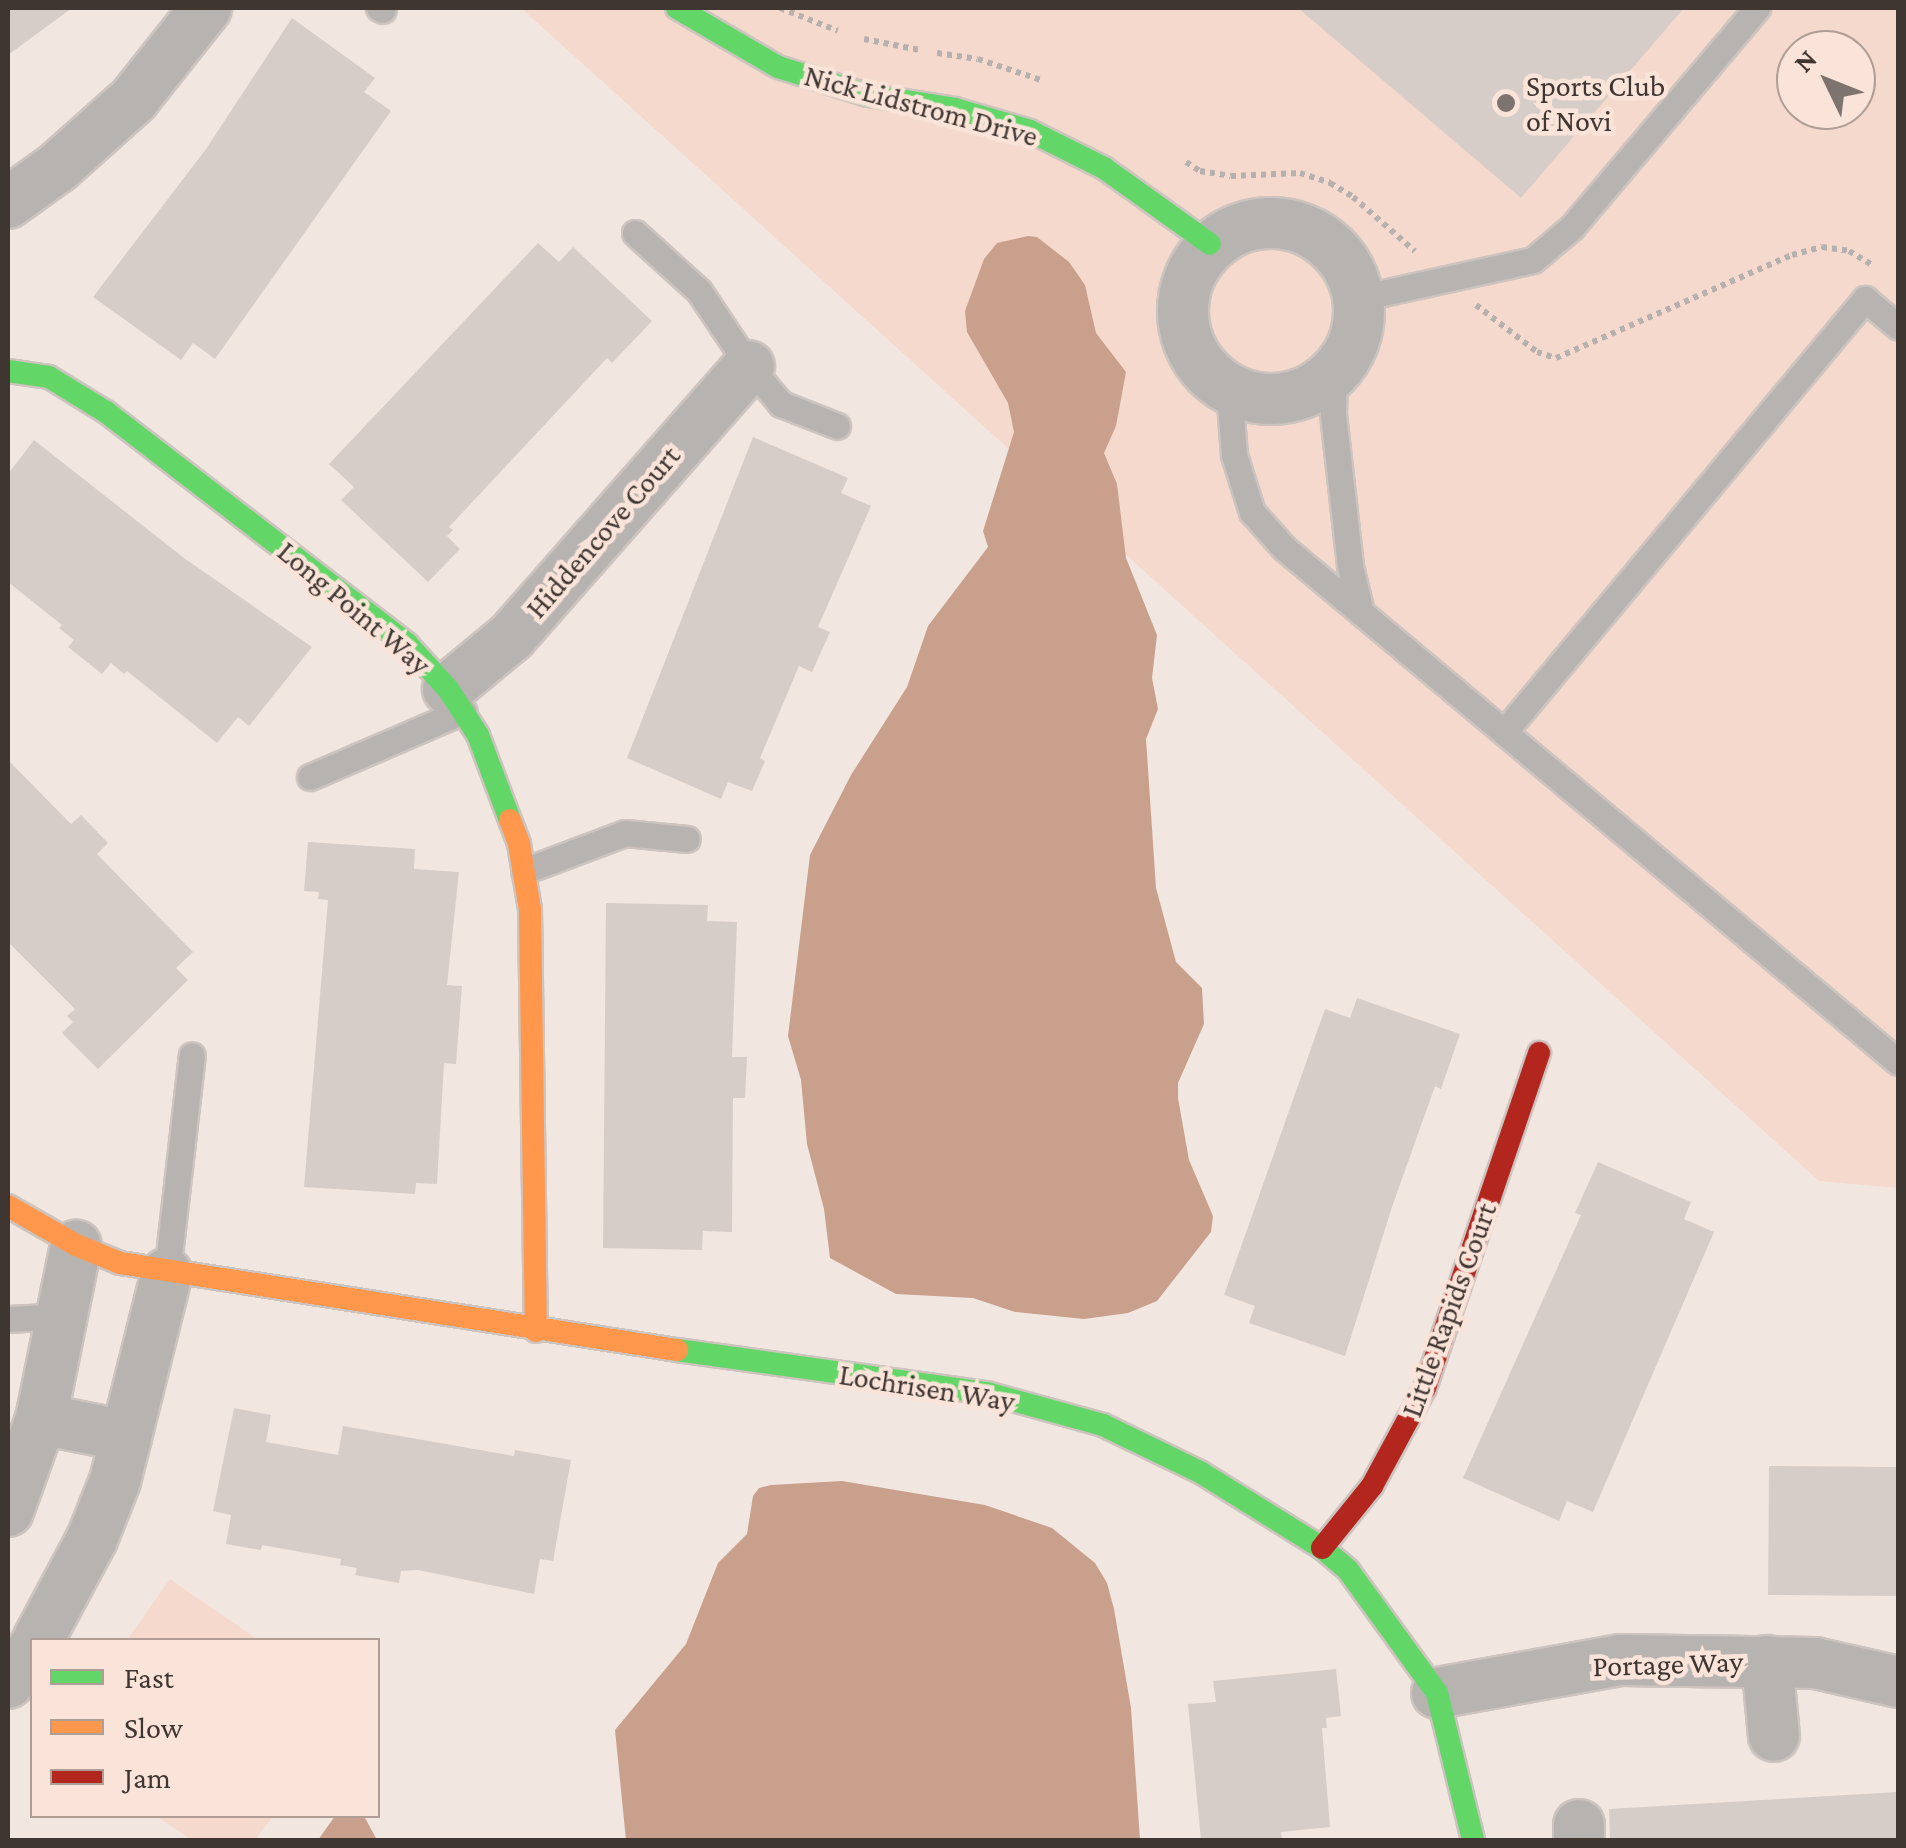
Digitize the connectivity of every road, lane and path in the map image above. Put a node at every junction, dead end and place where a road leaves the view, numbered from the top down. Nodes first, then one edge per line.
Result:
1 (206, 8) edge
2 (678, 8) edge
3 (780, 8) edge
4 (1757, 8) edge
5 (1055, 86) dead end
6 (1176, 157) dead end
7 (8, 203) edge
8 (636, 233) dead end
9 (1210, 244) junction
10 (1885, 276) dead end
11 (1446, 279) junction
12 (1360, 298) junction
13 (1898, 327) edge
14 (749, 366) junction
15 (8, 371) edge
16 (1334, 374) junction
17 (1229, 390) junction
18 (837, 426) dead end
19 (1361, 612) junction
20 (456, 700) junction
21 (1504, 732) junction
22 (310, 776) dead end
23 (686, 839) dead end
24 (524, 871) junction
25 (1539, 1053) dead end
26 (192, 1056) dead end
27 (1898, 1062) edge
28 (8, 1206) edge
29 (76, 1246) junction
30 (167, 1274) junction
31 (65, 1316) junction
32 (8, 1319) edge
33 (536, 1332) junction
34 (41, 1419) junction
35 (126, 1436) junction
36 (8, 1511) edge
37 (1322, 1548) junction
38 (39, 1638) edge
39 (30, 1653) edge
40 (1767, 1660) junction
41 (1898, 1682) edge
42 (8, 1683) edge
43 (1437, 1694) junction
44 (1774, 1736) dead end
45 (1473, 1840) edge

1 - 7 street
2 - 9 street, Nick Lidstrom Drive
3 - 5 path
4 - 11 lane
6 - 11 path
8 - 14 lane
9 - 12 street
9 - 17 street
10 - 11 path
11 - 12 lane
12 - 16 street
13 - 21 lane
14 - 18 lane
14 - 20 street, Hiddencove Court
15 - 20 street, Long Point Way
16 - 17 street
16 - 19 lane
17 - 19 lane
19 - 21 lane
20 - 22 lane
20 - 24 street, Long Point Way
21 - 27 lane
23 - 24 lane
24 - 33 street, Long Point Way
25 - 37 street, Little Rapids Court
26 - 30 lane
28 - 29 street, Lochrisen Way
29 - 30 street, Lochrisen Way
29 - 31 street
30 - 33 street, Lochrisen Way
30 - 35 street
31 - 32 lane
31 - 34 street
33 - 37 street, Lochrisen Way
34 - 35 street
34 - 36 street
35 - 38 street
37 - 43 street, Lochrisen Way
39 - 42 street
40 - 41 street, Portage Way
40 - 43 street, Portage Way
40 - 44 street
43 - 45 street, Lochrisen Way

